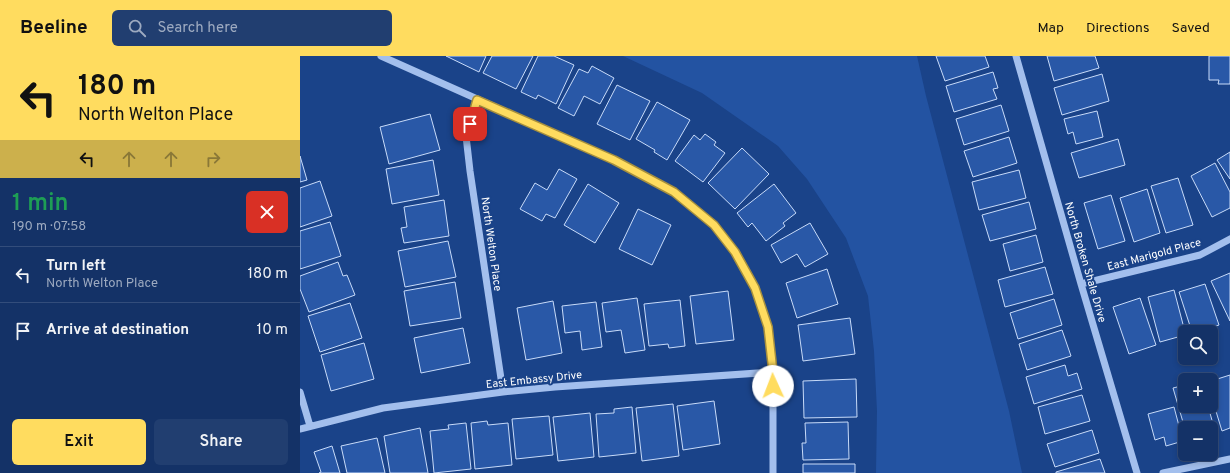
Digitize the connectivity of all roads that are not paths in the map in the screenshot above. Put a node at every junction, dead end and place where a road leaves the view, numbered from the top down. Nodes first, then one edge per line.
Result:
1 (381, 56) edge
2 (1016, 56) edge
3 (477, 100) junction
4 (1230, 239) edge
5 (1081, 284) junction
6 (773, 372) junction
7 (300, 392) edge
8 (503, 392) junction
9 (310, 426) junction
10 (300, 429) edge
11 (1230, 458) edge
12 (773, 473) edge
13 (1137, 473) edge
14 (1163, 473) edge

1 - 3 street
2 - 5 street, North Broken Shale Drive
3 - 6 street
3 - 8 street, North Welton Place
4 - 5 street, East Marigold Place
5 - 13 street, North Broken Shale Drive
6 - 8 street, East Embassy Drive
6 - 12 street
7 - 9 street
8 - 9 street, East Embassy Drive
9 - 10 street, East Embassy Drive
11 - 14 street

